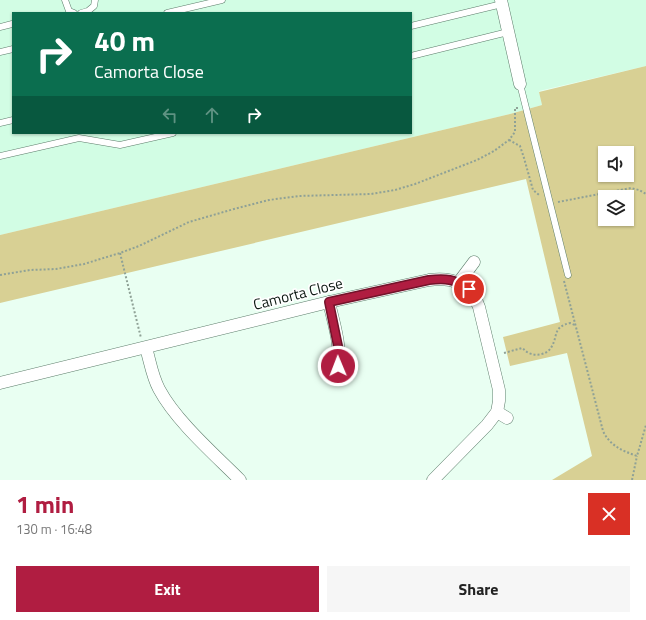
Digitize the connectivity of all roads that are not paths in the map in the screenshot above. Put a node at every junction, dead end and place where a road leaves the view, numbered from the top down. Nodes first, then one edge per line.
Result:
1 (65, 0) edge
2 (95, 0) edge
3 (222, 0) edge
4 (501, 2) edge
5 (72, 12) edge
6 (84, 12) edge
7 (171, 12) edge
8 (12, 24) edge
9 (0, 26) edge
10 (412, 26) edge
11 (508, 32) junction
12 (12, 49) edge
13 (0, 52) edge
14 (412, 56) edge
15 (520, 84) joint
16 (12, 120) edge
17 (0, 123) edge
18 (169, 134) edge
19 (0, 156) edge
20 (474, 262) dead end
21 (566, 277) road end
22 (459, 282) junction
23 (329, 302) junction
24 (145, 348) junction
25 (335, 374) dead end
26 (0, 384) edge
27 (240, 480) edge
28 (433, 480) edge

1 - 5 lane
2 - 6 lane
3 - 7 lane
4 - 10 lane
4 - 11 street
8 - 9 lane
11 - 14 lane
11 - 15 street
12 - 13 lane
15 - 21 lane
16 - 17 lane
18 - 19 lane
20 - 22 street
22 - 23 street, Camorta Close
22 - 28 street
23 - 24 street, Camorta Close
23 - 25 street
24 - 26 street, Camorta Close
24 - 27 street

